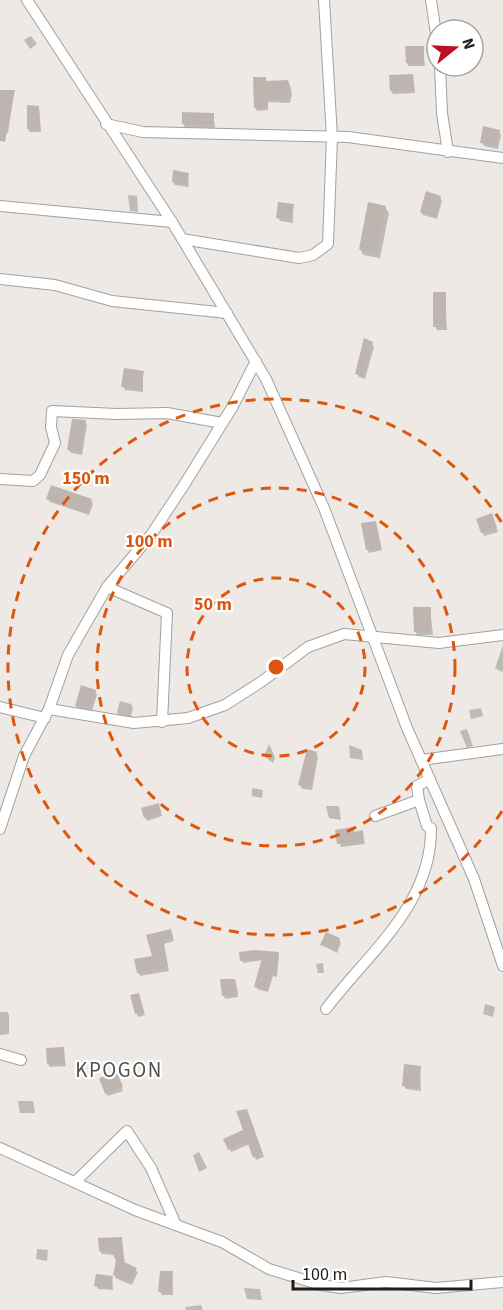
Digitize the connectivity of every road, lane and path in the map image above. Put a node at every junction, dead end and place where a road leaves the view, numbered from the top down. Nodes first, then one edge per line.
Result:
1 (27, 0) edge
2 (324, 0) edge
3 (431, 0) edge
4 (434, 18) edge
5 (441, 78) edge
6 (106, 124) junction
7 (332, 137) junction
8 (448, 152) junction
9 (503, 158) edge
10 (0, 206) edge
11 (172, 222) junction
12 (182, 239) junction
13 (0, 279) edge
14 (227, 313) junction
15 (256, 361) junction
16 (222, 423) junction
17 (0, 479) edge
18 (107, 588) junction
19 (503, 635) edge
20 (372, 637) junction
21 (0, 707) edge
22 (47, 714) junction
23 (162, 722) junction
24 (503, 749) edge
25 (421, 760) junction
26 (430, 779) junction
27 (419, 800) junction
28 (375, 816) dead end
29 (0, 829) edge
30 (503, 966) edge
31 (326, 1009) dead end
32 (0, 1053) edge
33 (21, 1060) dead end
34 (0, 1148) edge
35 (75, 1182) junction
36 (176, 1225) junction
37 (503, 1282) edge

1 - 6 street
2 - 7 street
3 - 4 street
5 - 8 street
6 - 7 street
6 - 11 street
7 - 8 street
7 - 12 street
8 - 9 street
10 - 11 street
11 - 12 street
12 - 14 street
13 - 14 street
14 - 15 street
15 - 16 street
15 - 20 street
16 - 17 street
16 - 18 street
18 - 22 street
18 - 23 street
19 - 20 street
20 - 23 street
20 - 25 street
21 - 22 street
22 - 23 street
22 - 29 street
24 - 25 street
25 - 26 street
26 - 27 street
26 - 30 street
27 - 28 street
27 - 31 street
32 - 33 street
34 - 35 street
35 - 36 street
35 - 36 street
36 - 37 street

